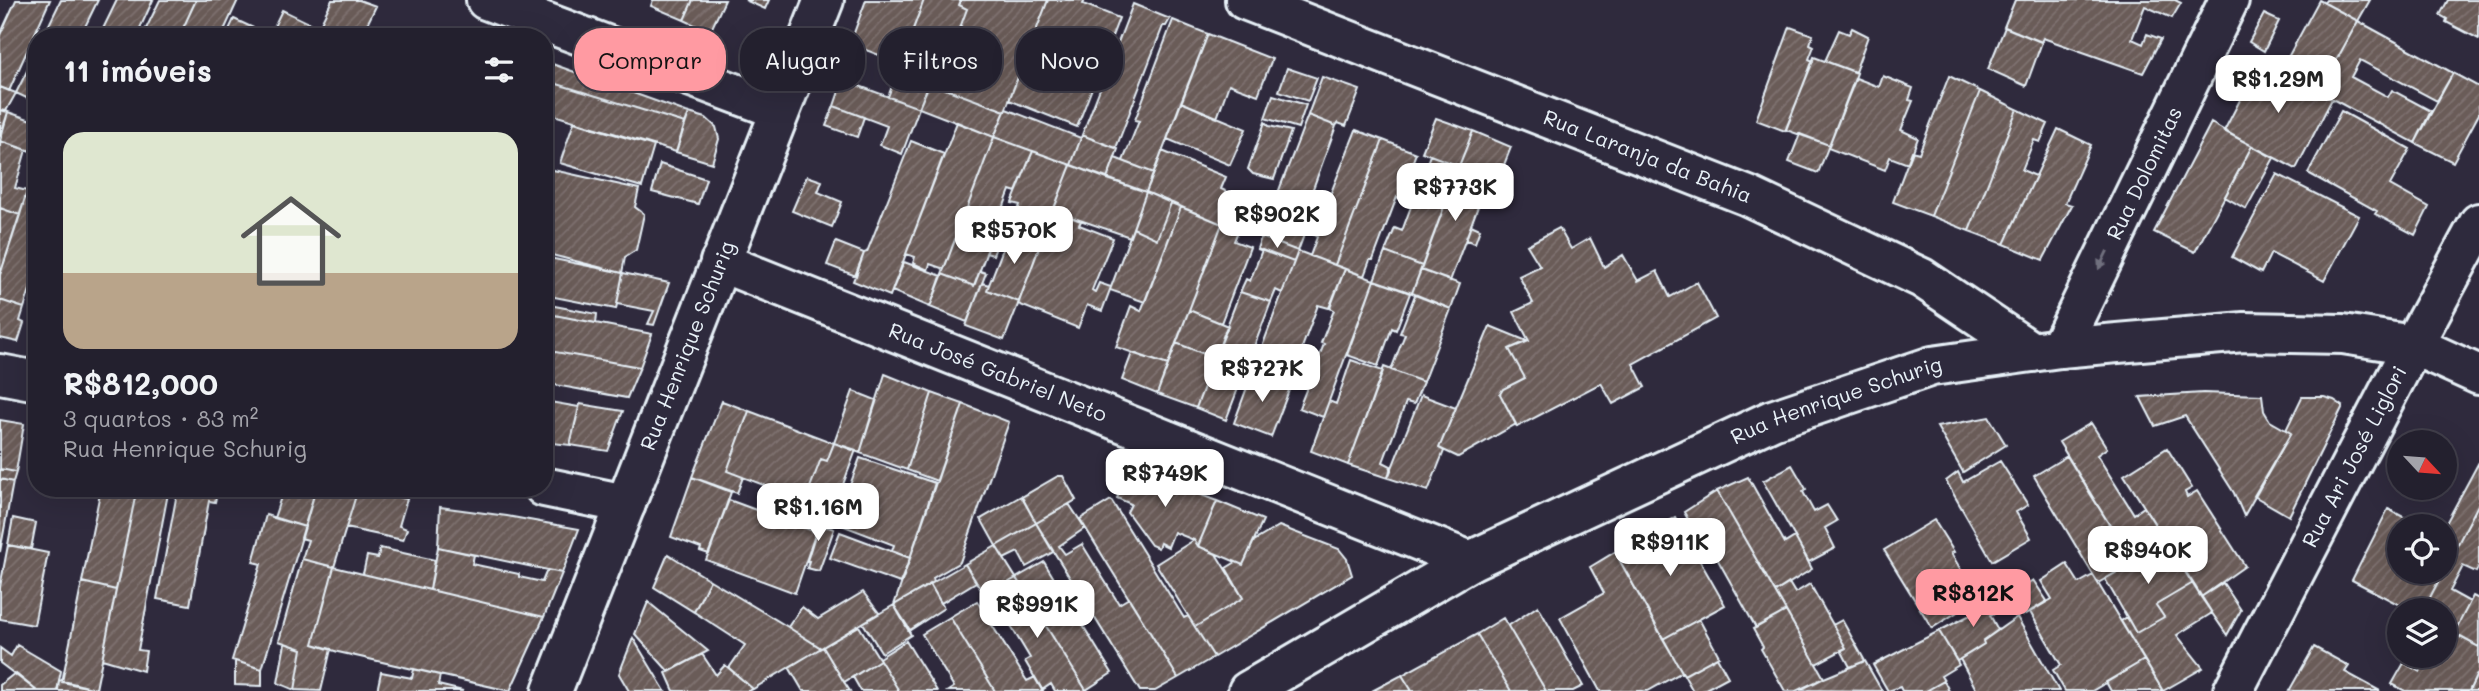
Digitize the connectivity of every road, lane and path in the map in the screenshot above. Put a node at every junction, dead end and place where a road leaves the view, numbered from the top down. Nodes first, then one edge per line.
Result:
1 (486, 0) edge
2 (824, 0) edge
3 (1245, 0) edge
4 (2229, 0) edge
5 (780, 110) junction
6 (2479, 223) edge
7 (720, 261) junction
8 (2413, 345) junction
9 (2046, 350) junction
10 (0, 374) edge
11 (2479, 375) edge
12 (28, 380) edge
13 (553, 489) edge
14 (626, 504) junction
15 (1470, 561) junction
16 (552, 691) edge
17 (1248, 691) edge
18 (2233, 691) edge

1 - 5 street
2 - 5 street, Rua Henrique Schurig
3 - 9 street, Rua Laranja da Bahia
4 -> 9 street, Rua Dolomitas
5 - 7 street, Rua Henrique Schurig
6 - 8 street, Rua Ari José Liglori
7 - 14 street, Rua Henrique Schurig
7 - 15 street, Rua José Gabriel Neto
8 - 9 street, Rua Henrique Schurig
8 - 11 street, Rua Henrique Schurig
8 - 18 street, Rua Ari José Liglori
9 - 15 street, Rua Henrique Schurig
10 - 12 street
13 - 14 street
14 - 16 street, Rua Henrique Schurig
15 - 17 street, Rua Henrique Schurig

